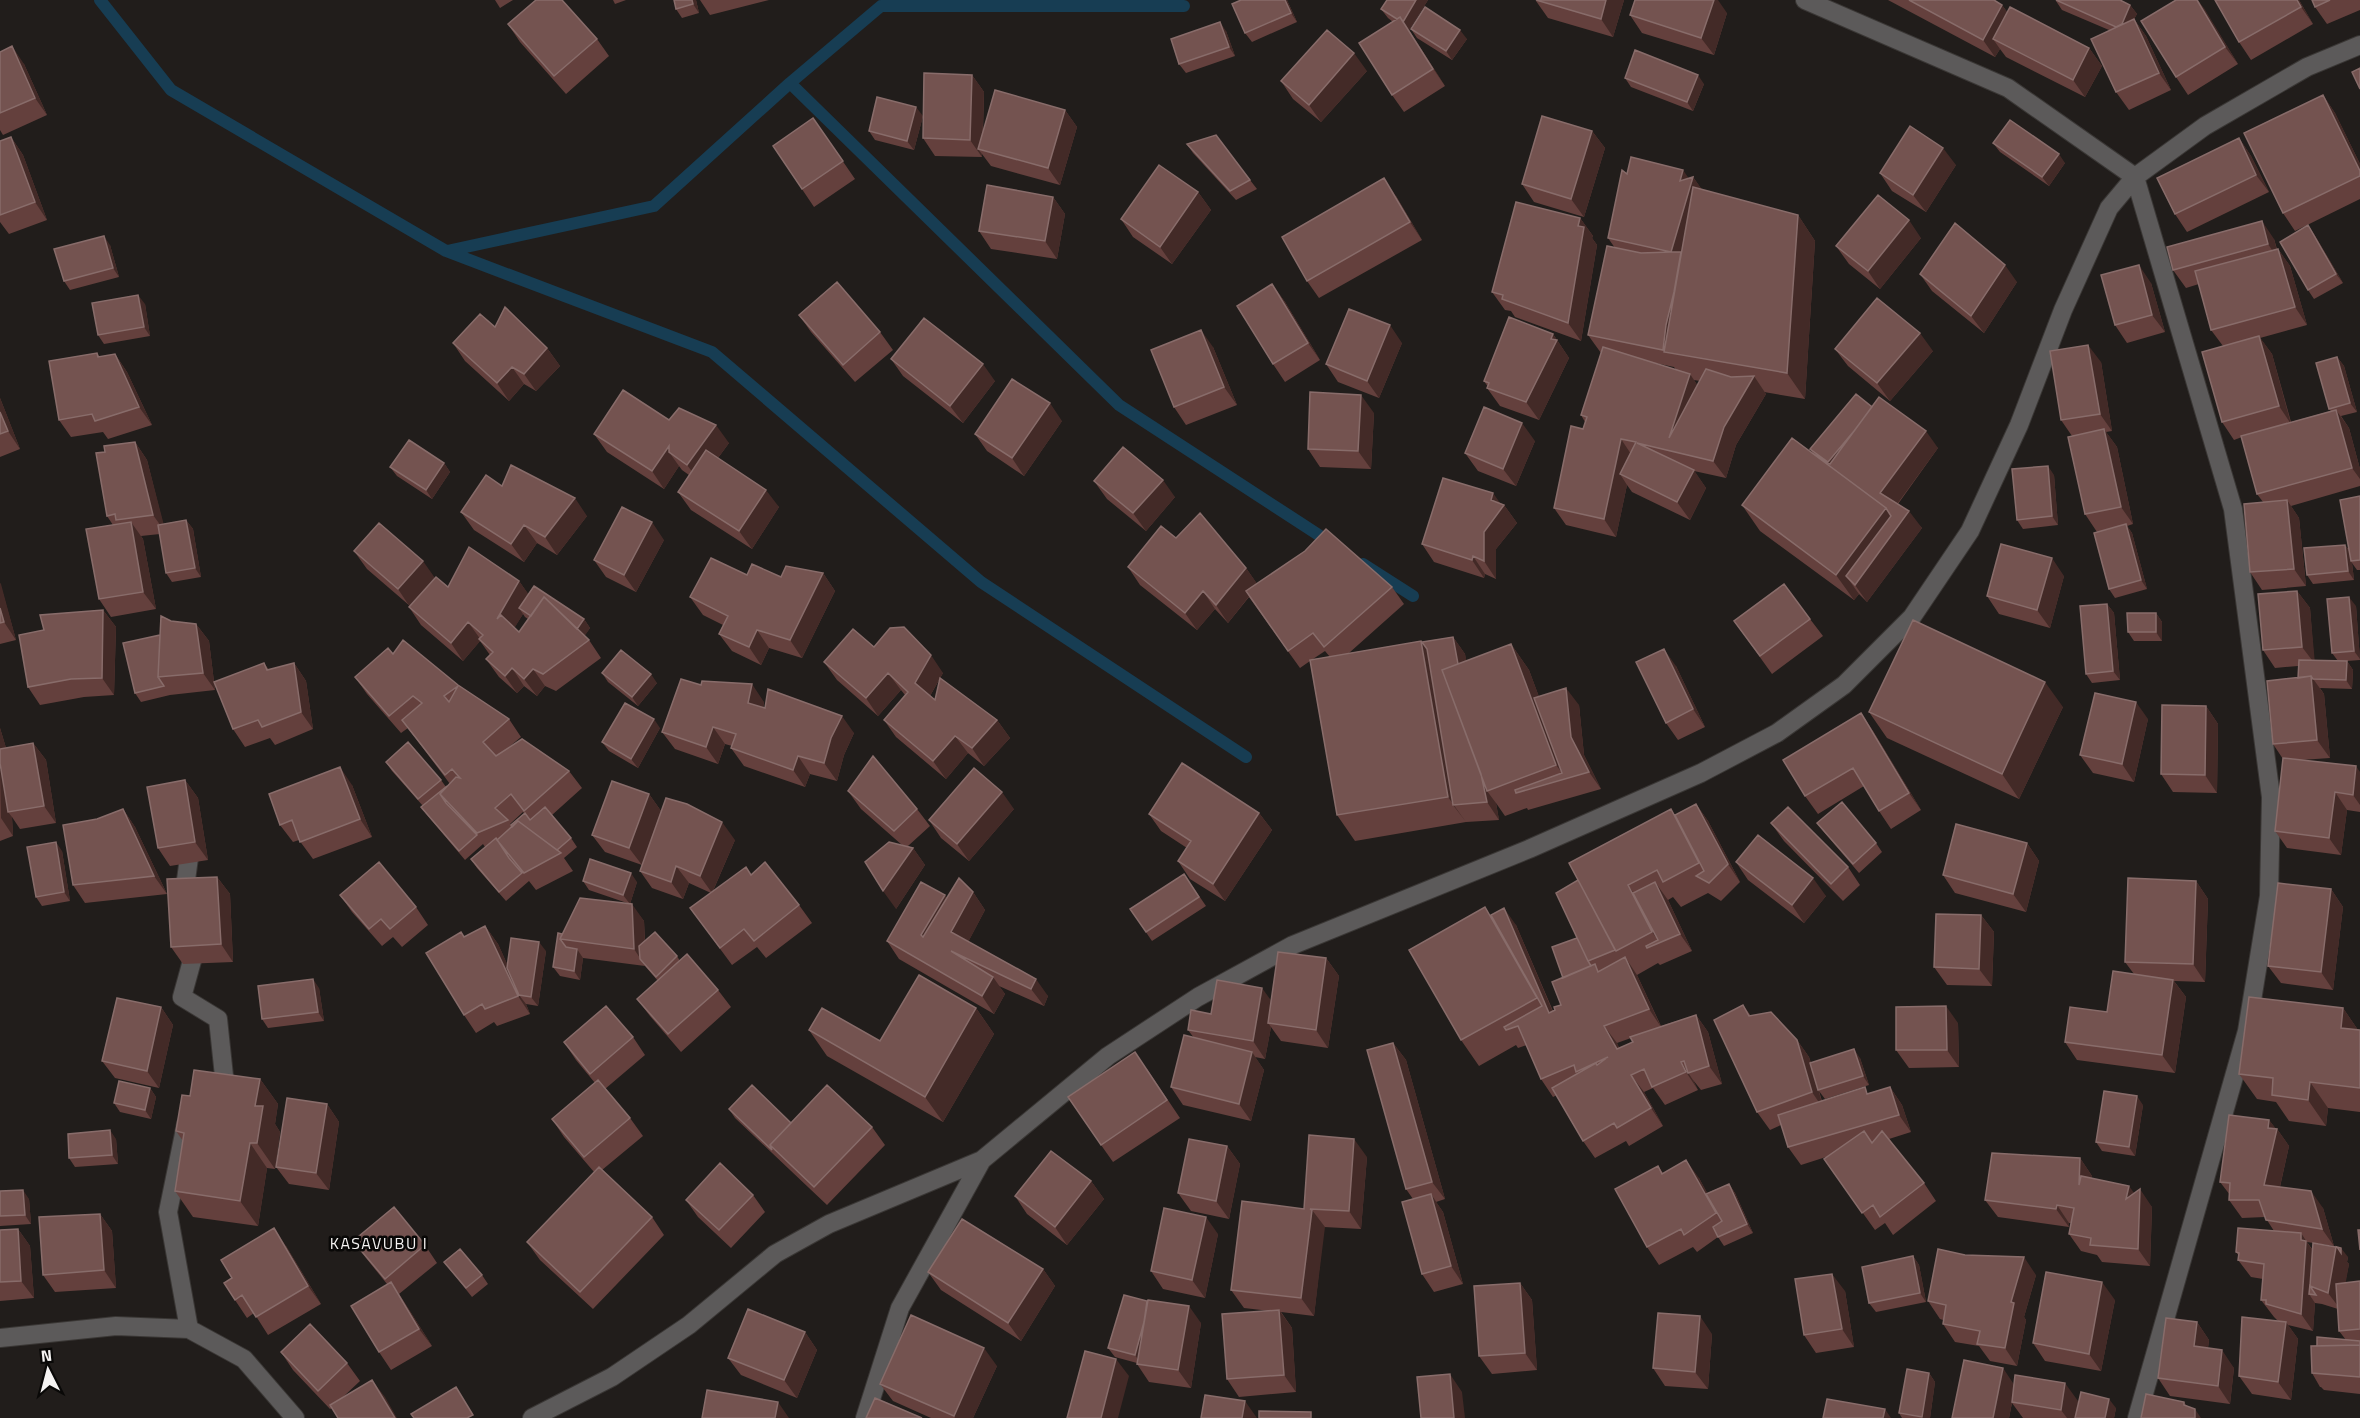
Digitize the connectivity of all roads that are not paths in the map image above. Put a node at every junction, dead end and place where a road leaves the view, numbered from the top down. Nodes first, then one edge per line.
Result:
1 (1811, 1) edge
2 (2360, 45) edge
3 (2135, 177) junction
4 (191, 843) edge
5 (982, 1160) junction
6 (189, 1329) junction
7 (0, 1338) edge
8 (295, 1418) edge
9 (532, 1418) edge
10 (865, 1418) edge
11 (2137, 1418) edge

1 - 3 street
2 - 3 street
3 - 5 street
3 - 11 street
4 - 6 street
5 - 9 street
5 - 10 street
6 - 7 street
6 - 8 street

